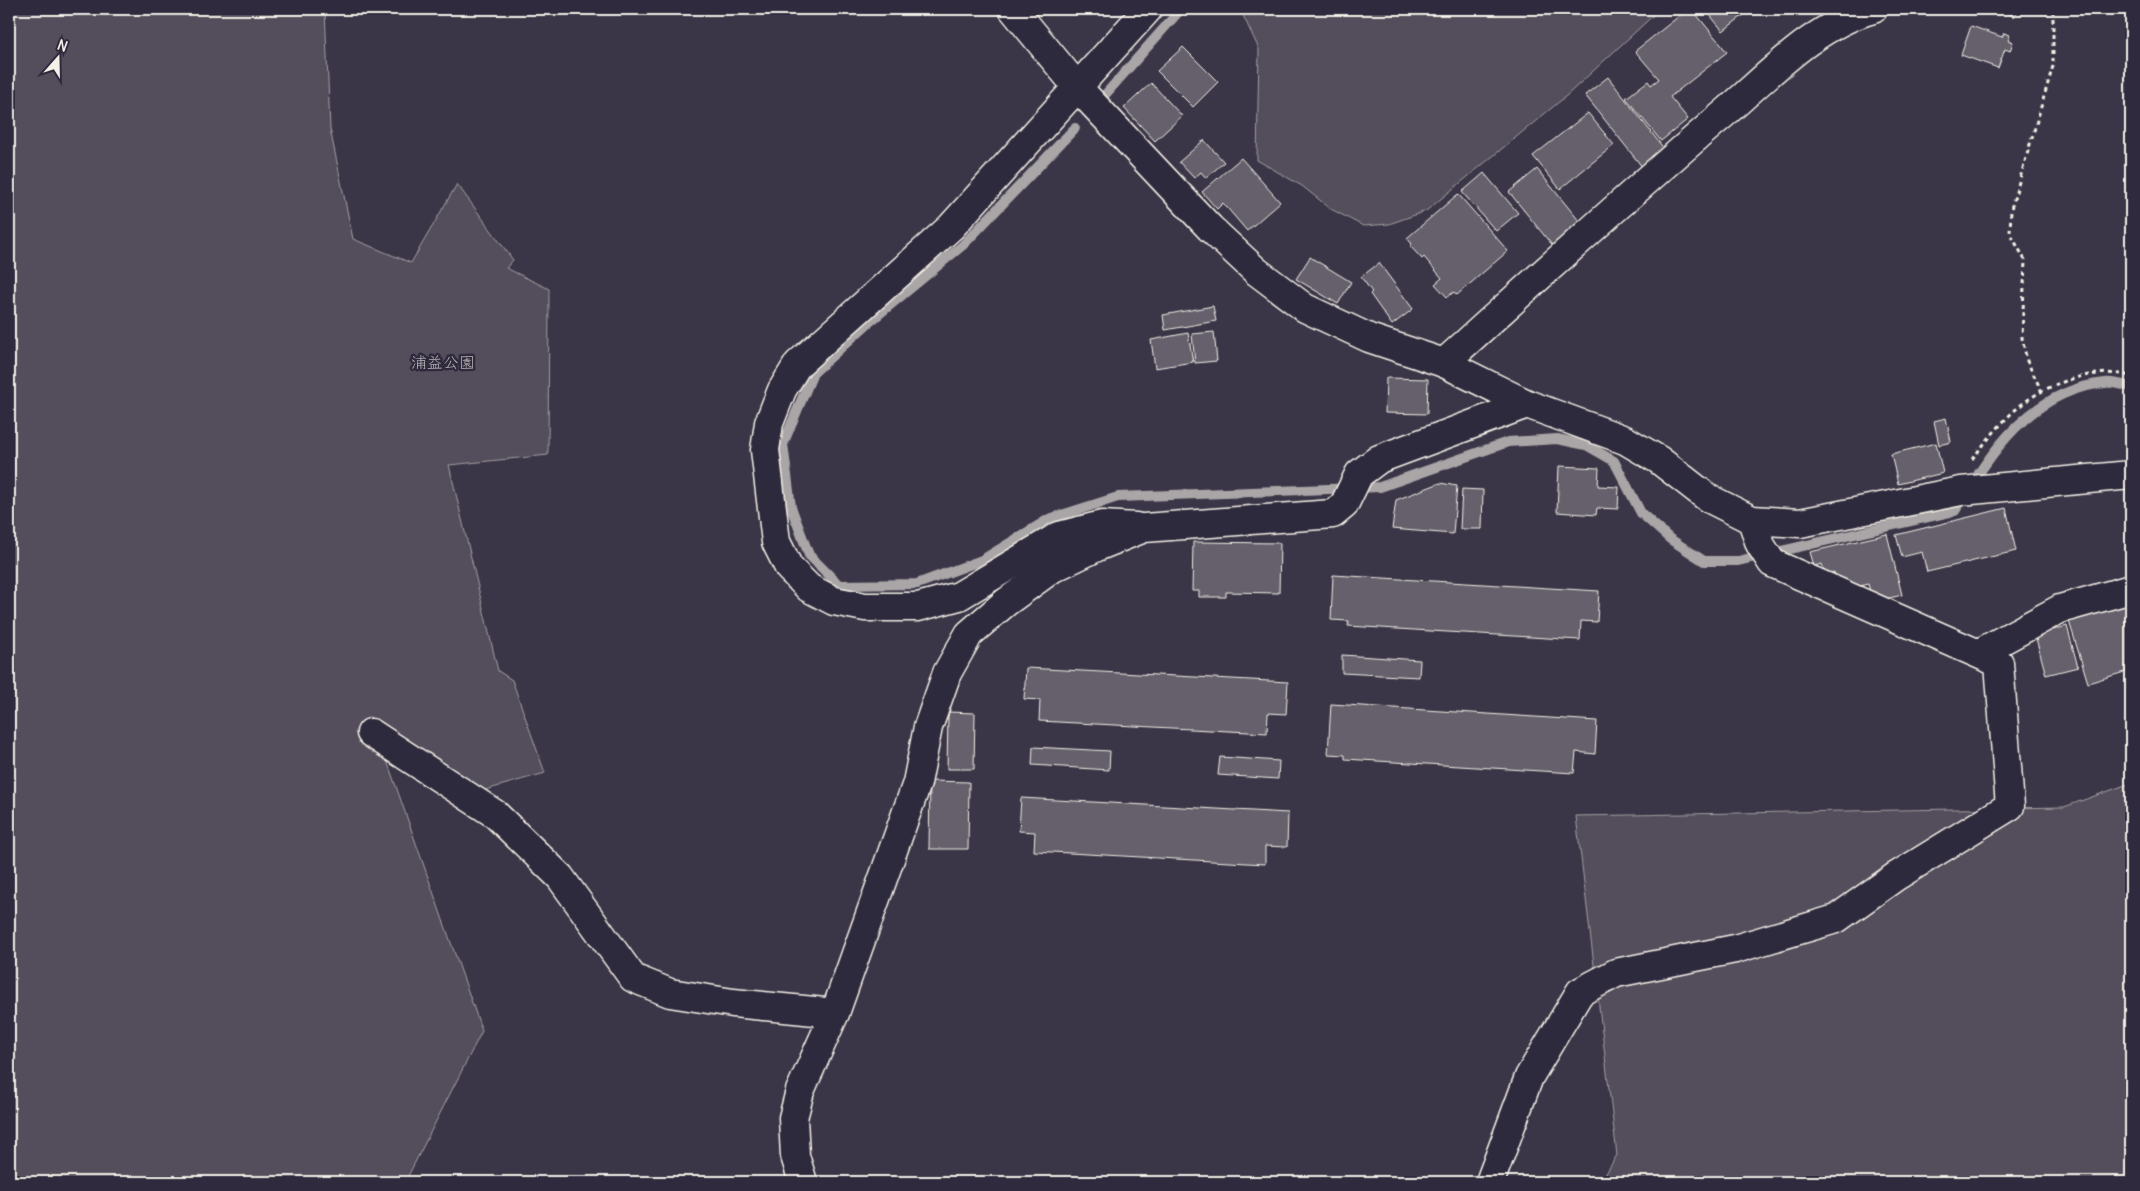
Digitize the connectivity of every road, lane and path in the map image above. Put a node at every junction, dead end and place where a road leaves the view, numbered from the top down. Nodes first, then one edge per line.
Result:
1 (1013, 9) edge
2 (1148, 9) edge
3 (1873, 9) edge
4 (2053, 9) edge
5 (1078, 88) junction
6 (1444, 363) junction
7 (2131, 376) edge
8 (2042, 392) junction
9 (1527, 404) junction
10 (2131, 476) edge
11 (1963, 491) junction
12 (1144, 528) junction
13 (1761, 542) junction
14 (2131, 589) edge
15 (1979, 653) junction
16 (371, 734) dead end
17 (835, 1013) junction
18 (803, 1182) edge
19 (1490, 1182) edge

1 - 5 street
2 - 5 street
3 - 6 street
4 - 8 path
5 - 6 street
5 - 12 street
6 - 9 street
7 - 8 path
8 - 11 path
9 - 12 street
9 - 13 street
10 - 11 street
11 - 13 street
12 - 17 street
13 - 15 street
14 - 15 street
15 - 19 street
16 - 17 street
17 - 18 street

